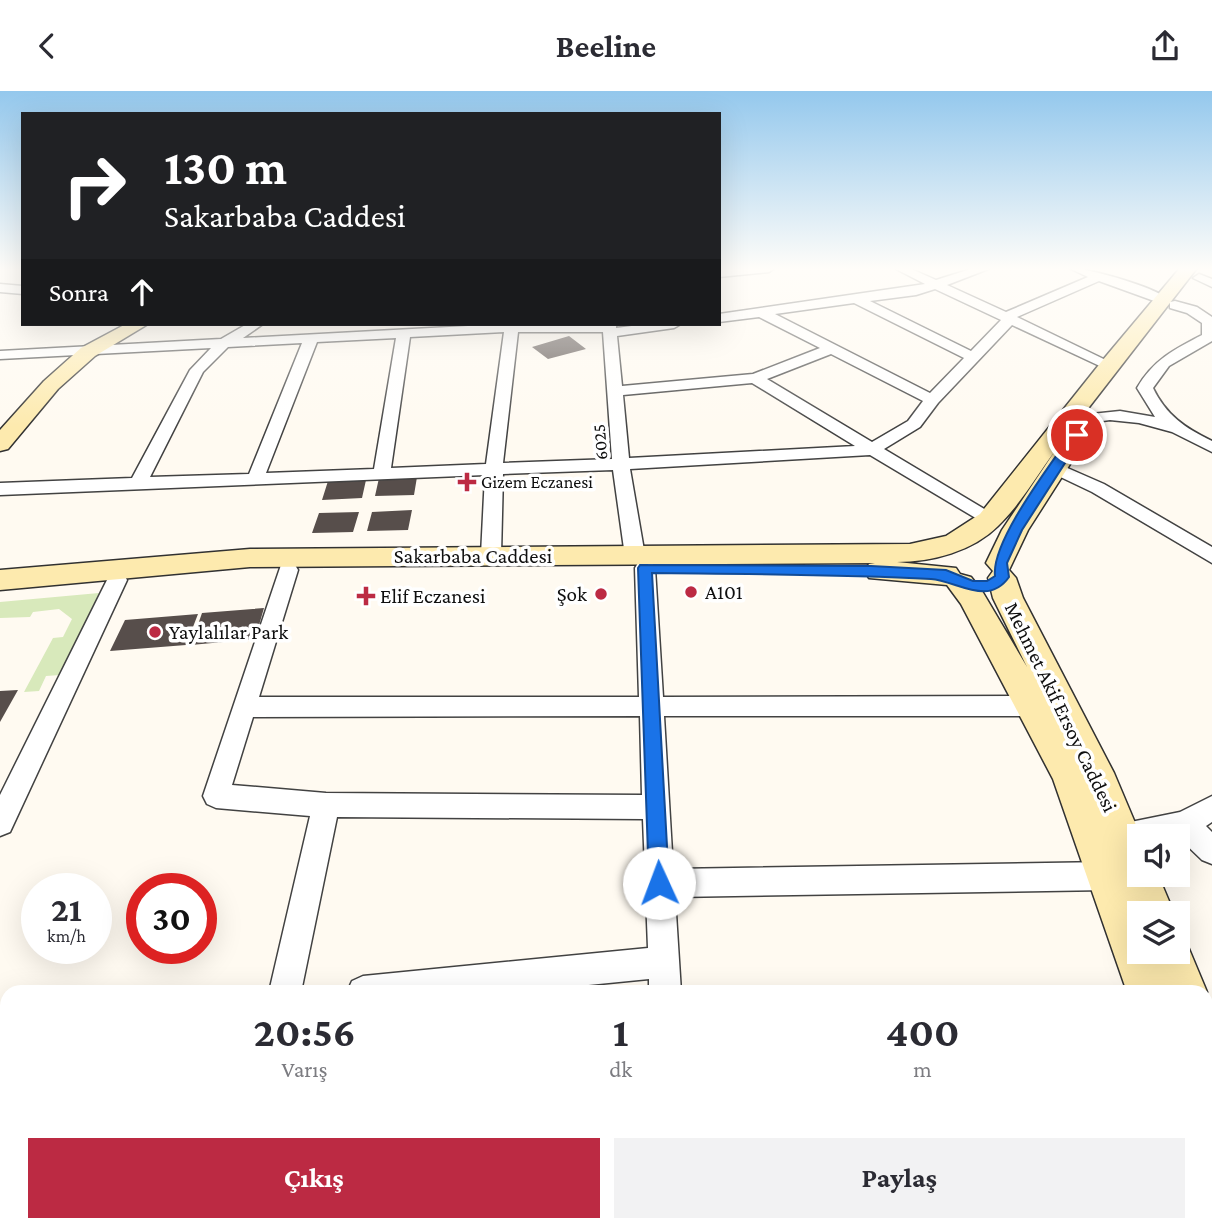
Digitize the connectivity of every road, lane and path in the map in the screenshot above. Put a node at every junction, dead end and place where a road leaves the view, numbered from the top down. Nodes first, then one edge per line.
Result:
1 (778, 321) edge
2 (900, 321) edge
3 (1005, 321) edge
4 (1015, 321) edge
5 (1151, 321) edge
6 (1155, 321) edge
7 (1211, 321) edge
8 (135, 326) edge
9 (253, 326) edge
10 (512, 326) edge
11 (642, 326) edge
12 (610, 328) edge
13 (404, 334) junction
14 (312, 339) junction
15 (223, 344) junction
16 (831, 349) junction
17 (88, 352) junction
18 (0, 355) edge
19 (973, 357) junction
20 (1109, 365) junction
21 (755, 378) junction
22 (615, 391) junction
23 (932, 400) junction
24 (1088, 418) junction
25 (1182, 433) junction
26 (0, 444) edge
27 (1212, 447) edge
28 (871, 450) junction
29 (621, 464) junction
30 (494, 468) junction
31 (1056, 468) junction
32 (383, 472) junction
33 (256, 477) junction
34 (139, 482) junction
35 (0, 489) edge
36 (989, 520) junction
37 (950, 544) junction
38 (491, 555) junction
39 (1212, 556) edge
40 (640, 562) junction
41 (288, 570) junction
42 (1001, 570) junction
43 (871, 571) junction
44 (954, 579) junction
45 (0, 580) edge
46 (117, 580) junction
47 (0, 593) edge
48 (993, 635) junction
49 (1032, 706) junction
50 (243, 707) junction
51 (651, 707) junction
52 (326, 804) junction
53 (656, 807) junction
54 (1212, 808) edge
55 (0, 823) edge
56 (1185, 824) edge
57 (1190, 829) edge
58 (1127, 834) edge
59 (1121, 835) junction
60 (1212, 851) edge
61 (1107, 877) junction
62 (659, 883) junction
63 (1148, 901) edge
64 (1174, 964) edge
65 (664, 977) edge
66 (287, 985) edge
67 (503, 985) edge
68 (1146, 985) edge
69 (1182, 985) edge

1 - 16 street
2 - 19 street
3 - 19 street
4 - 20 street
5 - 20 main road, Sakarbaba Caddesi
6 - 24 main road, Sakarbaba Caddesi
7 - 25 street
8 - 17 main road
9 - 15 street
10 - 12 street
10 - 13 street
10 - 30 street
11 - 12 street
12 - 22 street, 6025
13 - 14 street
13 - 32 street
14 - 15 street
14 - 33 street
15 - 17 street
15 - 34 street
16 - 21 street
16 - 23 street
17 - 18 street
17 - 26 main road
19 - 23 street
20 - 36 main road, Sakarbaba Caddesi
21 - 22 street
21 - 28 street
22 - 29 street, 6025
23 - 28 street
24 - 25 street
24 - 31 main road, Sakarbaba Caddesi
25 - 27 street
28 - 29 street
28 - 36 street
29 - 30 street
29 - 40 street, 6025
30 - 32 street
30 - 38 street
31 - 39 street
31 - 42 main road, Sakarbaba Caddesi
32 - 33 street
33 - 34 street
34 - 35 street
36 - 37 main road, Sakarbaba Caddesi
37 - 40 main road, Sakarbaba Caddesi
37 - 42 main road
37 - 44 main road
38 - 40 main road, Sakarbaba Caddesi
38 - 45 main road, Sakarbaba Caddesi
40 - 41 main road, Sakarbaba Caddesi
40 - 43 main road, Sakarbaba Caddesi
40 - 51 street, 6025
41 - 46 main road, Sakarbaba Caddesi
41 - 50 street
42 - 44 main road, Sakarbaba Caddesi
42 - 59 main road, Mehmet Akif Ersoy Caddesi
43 - 44 main road, Sakarbaba Caddesi
43 - 48 main road
44 - 48 main road, Mehmet Akif Ersoy Caddesi
46 - 47 main road, Sakarbaba Caddesi
46 - 55 street
48 - 49 main road, Mehmet Akif Ersoy Caddesi
49 - 51 street
49 - 61 main road, Mehmet Akif Ersoy Caddesi
50 - 51 street
50 - 52 street
51 - 53 street, 6025
52 - 53 street
52 - 66 street
53 - 62 street, 6025
54 - 56 street
57 - 60 street
58 - 59 street
59 - 63 main road, Mehmet Akif Ersoy Caddesi
61 - 62 street
61 - 68 main road, Mehmet Akif Ersoy Caddesi
62 - 65 street, 6025
64 - 69 main road
65 - 67 street

